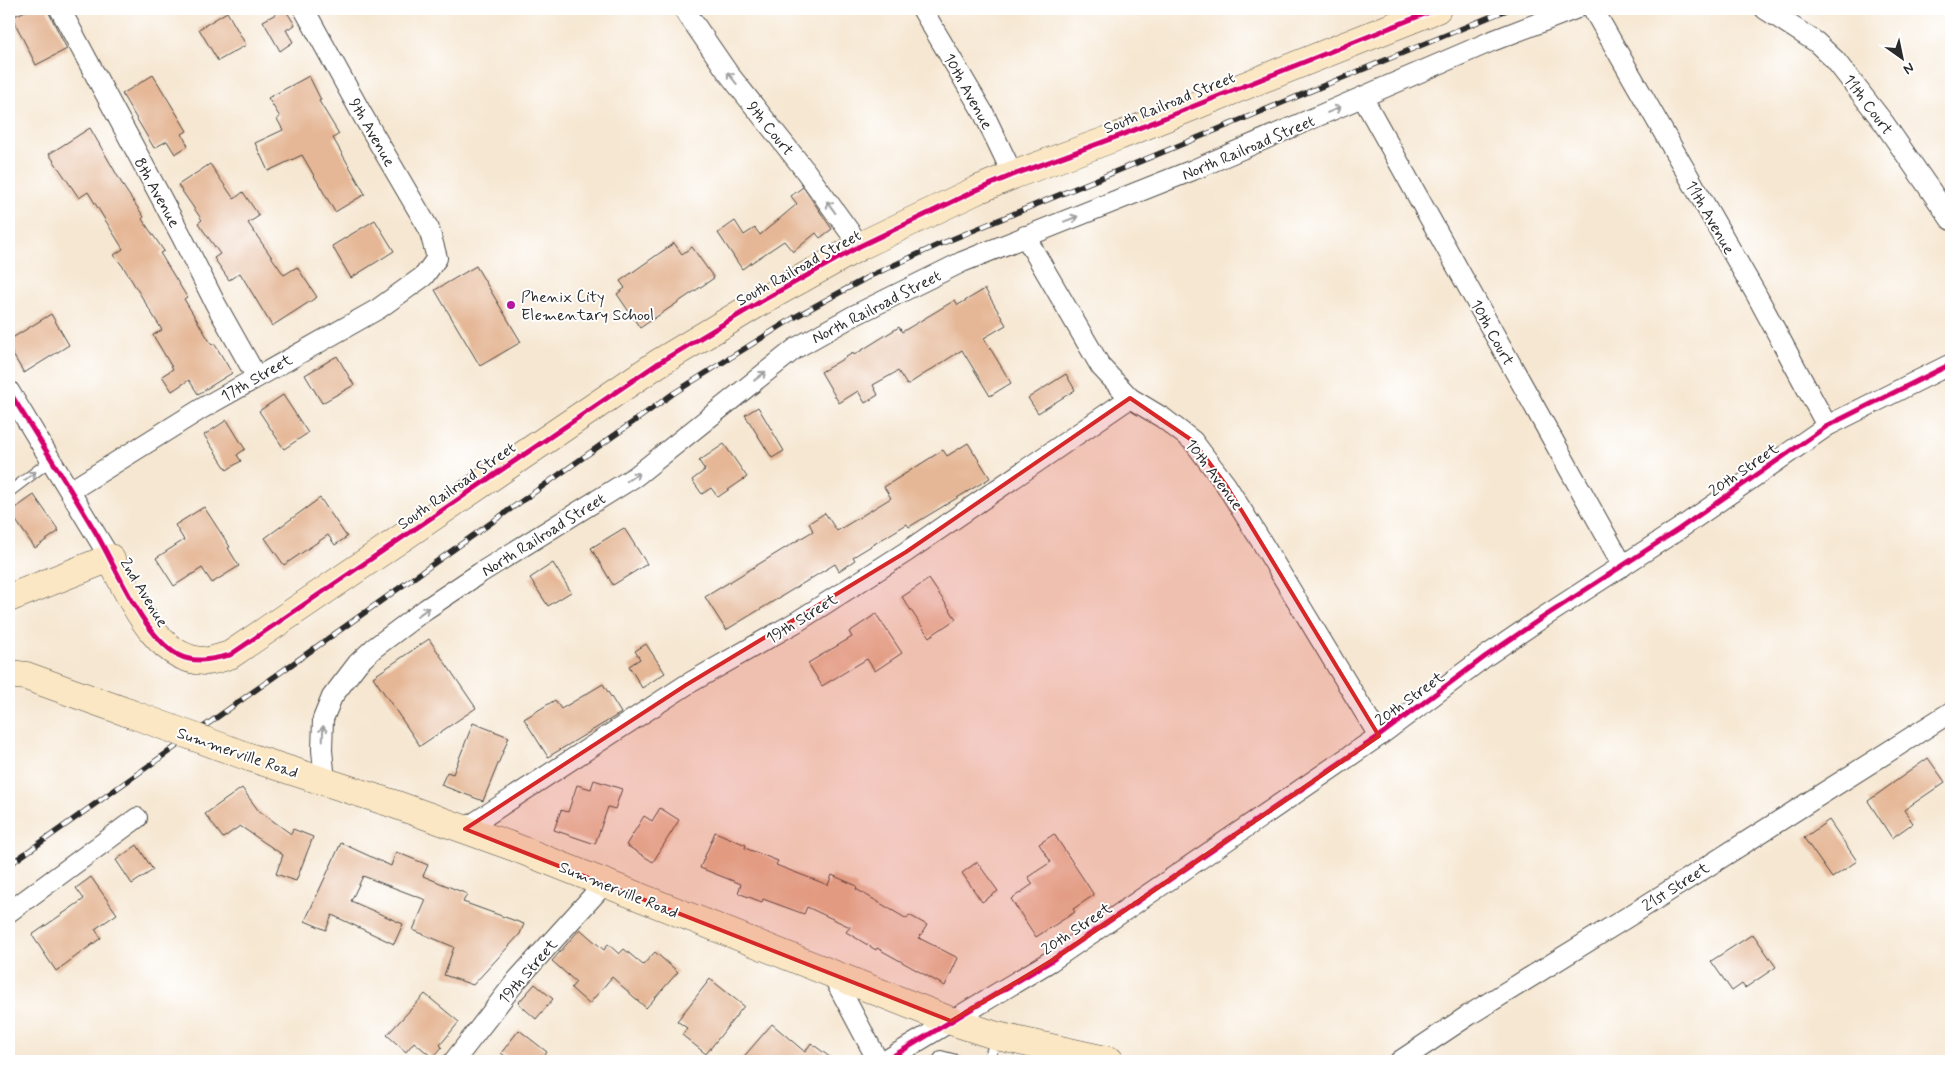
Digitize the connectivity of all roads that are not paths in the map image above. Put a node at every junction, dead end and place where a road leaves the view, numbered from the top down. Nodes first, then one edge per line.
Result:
1 (60, 9) edge
2 (304, 9) edge
3 (684, 9) edge
4 (922, 9) edge
5 (1437, 9) edge
6 (1575, 9) edge
7 (1593, 9) edge
8 (1765, 9) edge
9 (1363, 98) junction
10 (1013, 175) junction
11 (1951, 220) edge
12 (1025, 236) junction
13 (860, 246) junction
14 (437, 258) joint
15 (1951, 364) edge
16 (256, 376) junction
17 (9, 390) edge
18 (1130, 398) junction
19 (1827, 426) junction
20 (51, 460) junction
21 (70, 491) junction
22 (9, 492) edge
23 (110, 558) junction
24 (1623, 566) junction
25 (10, 596) edge
26 (230, 655) joint
27 (9, 674) edge
28 (1951, 712) edge
29 (1379, 736) junction
30 (325, 781) junction
31 (137, 818) dead end
32 (466, 829) junction
33 (604, 884) junction
34 (9, 912) edge
35 (833, 976) junction
36 (951, 1021) junction
37 (997, 1036) junction
38 (454, 1061) edge
39 (878, 1061) edge
40 (885, 1061) edge
41 (937, 1061) edge
42 (960, 1061) edge
43 (988, 1061) edge
44 (1110, 1061) edge
45 (1400, 1061) edge

1 - 16 street, 8th Avenue
2 - 14 street, 9th Avenue
13 -> 3 street, 9th Court
4 - 10 street, 10th Avenue
5 - 10 street, South Railroad Street
6 - 9 street, North Railroad Street
7 - 19 street, 11th Avenue
8 - 11 street, 11th Court
12 -> 9 street, North Railroad Street
9 - 24 street, 10th Court
10 - 13 street, South Railroad Street
12 - 18 street, 10th Avenue
30 -> 12 street, North Railroad Street
13 - 26 street, South Railroad Street
14 - 16 street, 17th Street
15 - 19 street, 20th Street
16 - 21 street, 17th Street
17 - 20 street, 2nd Avenue
18 - 29 street, 10th Avenue
18 - 32 street, 19th Street
19 - 24 street, 20th Street
20 - 21 street, 2nd Avenue
22 -> 20 lane
21 - 23 street, 2nd Avenue
23 - 25 street
23 - 26 street, 2nd Avenue
24 - 29 street, 20th Street
27 - 30 street, Summerville Road, bridge
28 - 45 street, 21st Street
29 - 36 street, 20th Street
30 - 32 street, Summerville Road
31 - 34 street
32 - 33 street, Summerville Road
33 - 35 street, Summerville Road
33 - 38 street, 19th Street
35 - 36 street, Summerville Road
35 - 39 street
36 - 37 street, Summerville Road
36 - 40 street, 20th Street
37 - 43 lane
37 - 44 street, Summerville Road
41 - 42 lane

